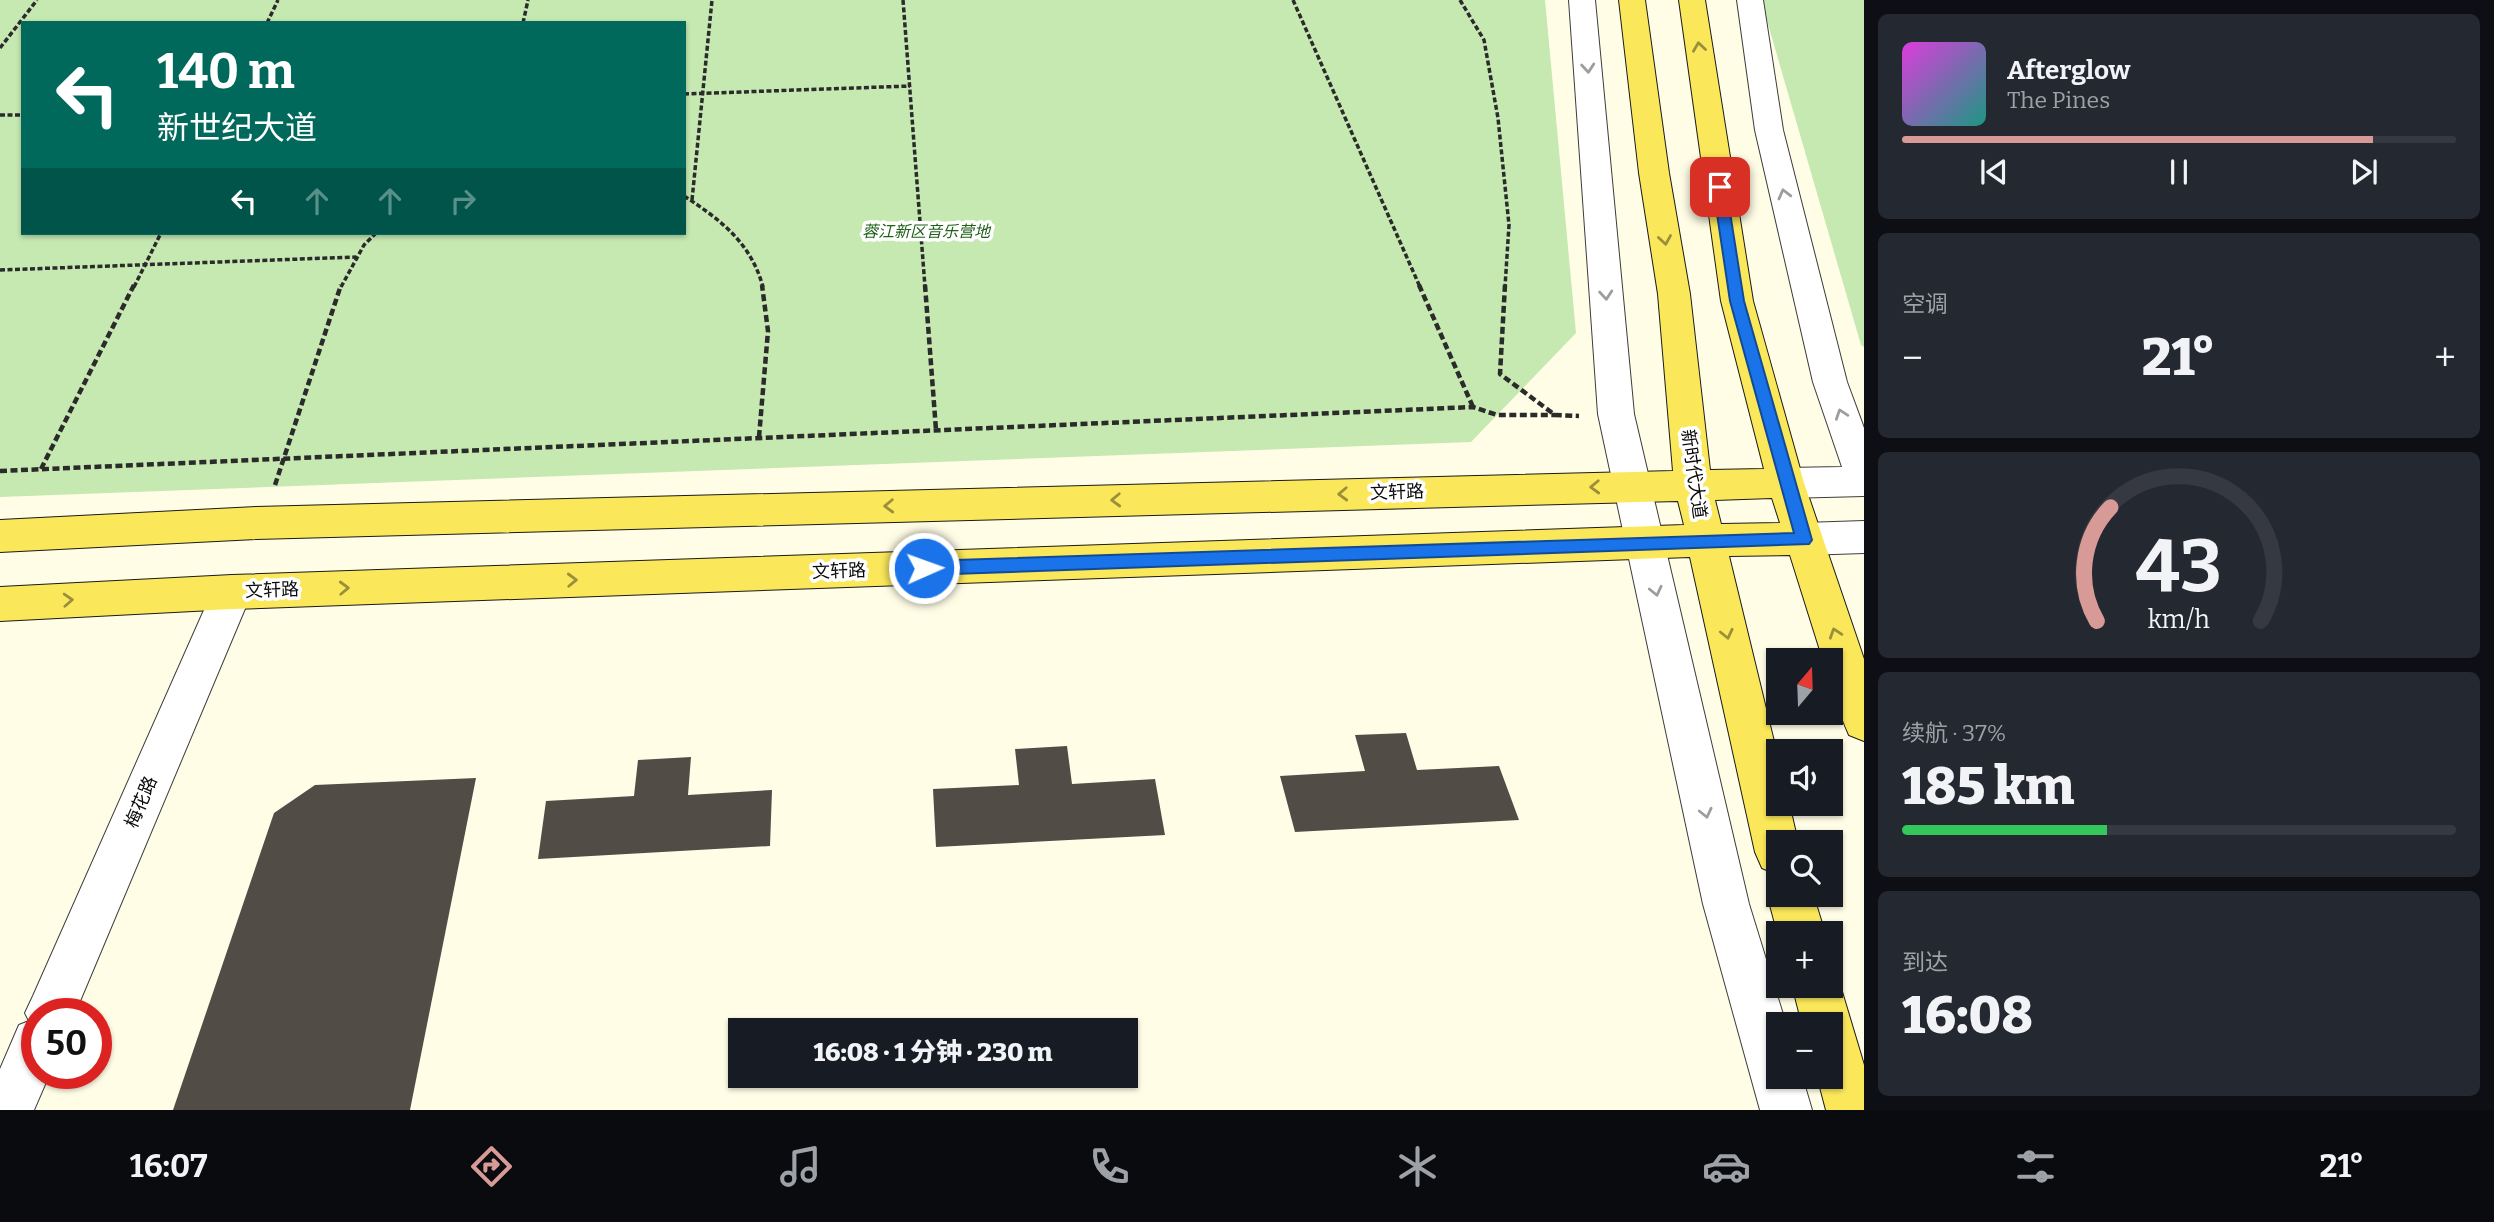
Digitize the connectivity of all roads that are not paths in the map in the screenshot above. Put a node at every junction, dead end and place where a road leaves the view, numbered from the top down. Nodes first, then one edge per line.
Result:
1 (1582, 0) edge
2 (1606, 0) edge
3 (1632, 0) edge
4 (1692, 0) edge
5 (1716, 0) edge
6 (1750, 0) edge
7 (1654, 173) junction
8 (1720, 187) junction
9 (1864, 480) edge
10 (1786, 483) junction
11 (1693, 484) junction
12 (1632, 486) junction
13 (0, 536) edge
14 (1864, 537) edge
15 (1705, 540) junction
16 (1804, 540) junction
17 (1645, 543) junction
18 (232, 592) junction
19 (0, 604) edge
20 (1864, 721) edge
21 (1773, 830) edge
22 (56, 998) edge
23 (21, 1080) edge
24 (1843, 1080) edge
25 (8, 1110) edge
26 (1786, 1110) edge
27 (1852, 1110) edge

1 -> 12 street
2 - 7 main road
3 - 7 main road
8 -> 4 main road
5 - 8 main road
9 -> 6 street
7 -> 11 main road, 新时代大道
8 - 10 main road
9 - 10 street
10 - 11 main road, 文轩路
10 - 16 main road
11 - 12 main road, 文轩路
11 - 15 main road, 新时代大道
12 -> 13 main road, 文轩路
12 - 17 street
14 - 16 street
15 - 16 main road, 文轩路
15 - 17 main road, 文轩路
15 -> 21 main road, 新时代大道
20 -> 16 main road
18 -> 17 main road, 文轩路
17 -> 26 street
19 -> 18 main road, 文轩路
18 - 22 street, 梅花路
23 - 25 street
24 - 27 main road

